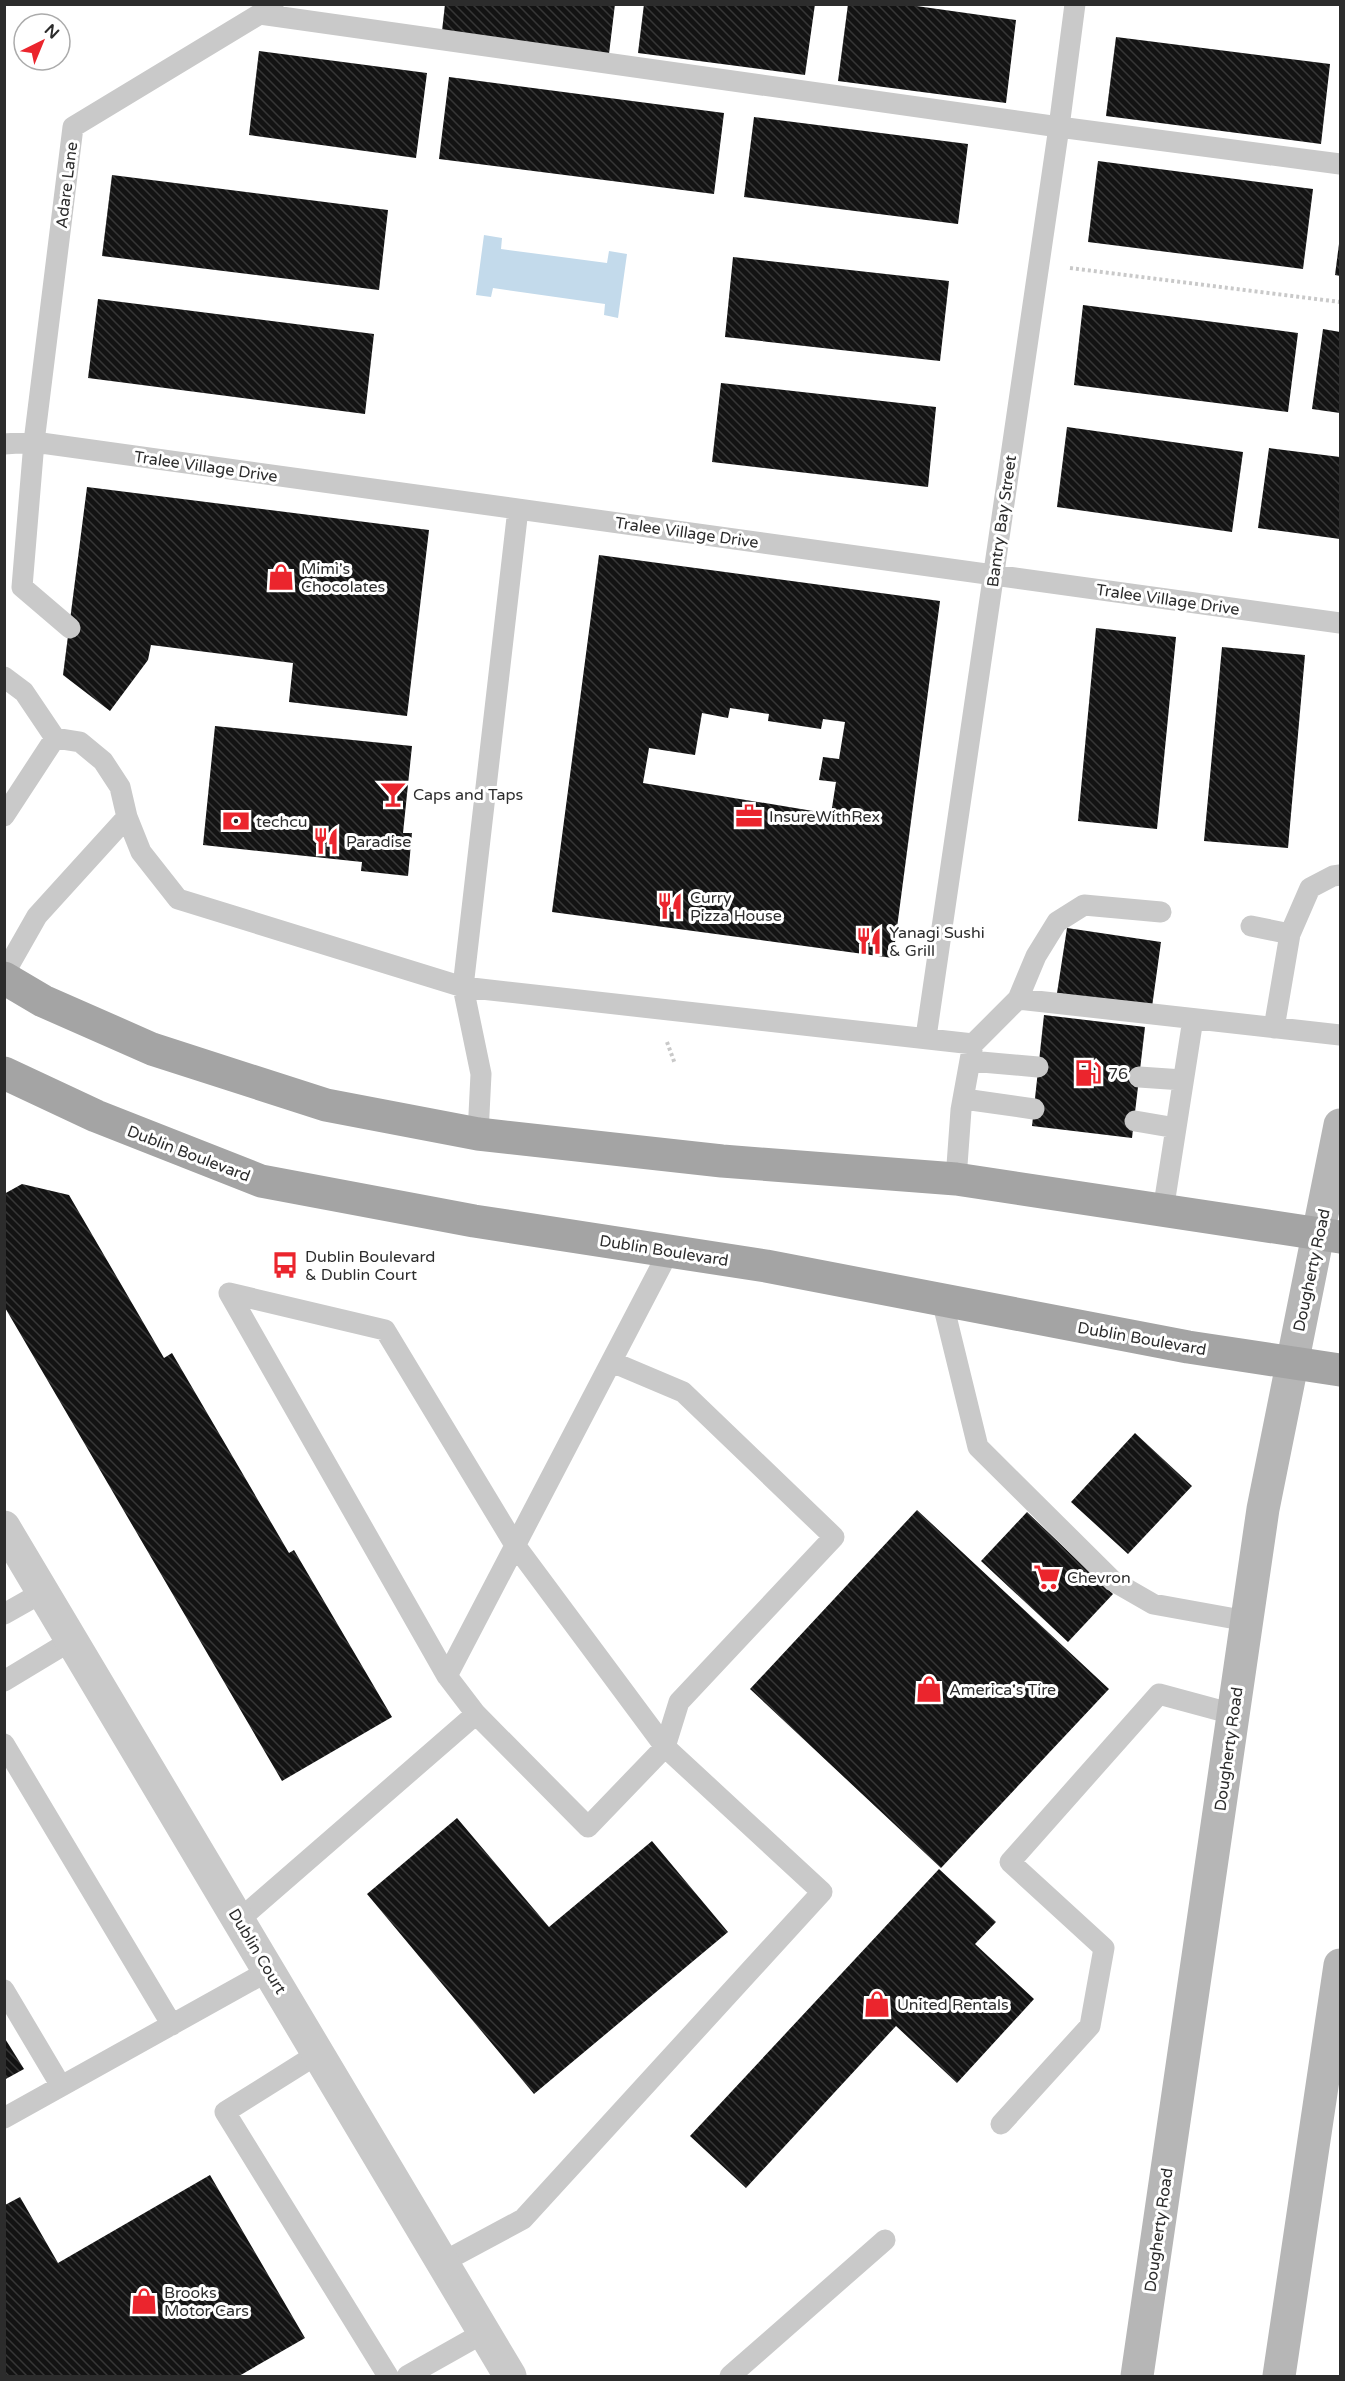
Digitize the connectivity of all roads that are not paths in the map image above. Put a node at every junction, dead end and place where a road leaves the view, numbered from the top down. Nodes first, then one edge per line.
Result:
1 (1075, 4) edge
2 (268, 9) edge
3 (1059, 127) junction
4 (1341, 164) edge
5 (34, 442) junction
6 (4, 444) edge
7 (518, 509) junction
8 (992, 574) junction
9 (1341, 623) edge
10 (70, 628) dead end
11 (4, 677) edge
12 (55, 738) junction
13 (4, 816) edge
14 (127, 817) junction
15 (1341, 875) edge
16 (1161, 912) dead end
17 (1251, 926) dead end
18 (1290, 934) junction
19 (4, 974) edge
20 (4, 978) edge
21 (463, 987) junction
22 (1018, 999) junction
23 (1193, 1019) junction
24 (1274, 1028) junction
25 (1341, 1035) edge
26 (926, 1037) junction
27 (972, 1052) junction
28 (1038, 1067) dead end
29 (4, 1073) edge
30 (1140, 1077) dead end
31 (1183, 1080) junction
32 (964, 1099) junction
33 (1034, 1109) dead end
34 (1135, 1121) dead end
35 (1341, 1125) edge
36 (1176, 1128) junction
37 (478, 1134) junction
38 (956, 1179) junction
39 (1162, 1211) junction
40 (1330, 1235) edge
41 (669, 1251) junction
42 (942, 1300) junction
43 (612, 1362) junction
44 (1292, 1363) junction
45 (1341, 1370) edge
46 (4, 1527) edge
47 (515, 1545) junction
48 (43, 1592) junction
49 (4, 1614) edge
50 (1247, 1621) junction
51 (72, 1640) junction
52 (447, 1676) junction
53 (4, 1681) edge
54 (476, 1714) junction
55 (1233, 1714) junction
56 (4, 1744) edge
57 (665, 1747) junction
58 (239, 1920) junction
59 (1341, 1965) edge
60 (270, 1971) junction
61 (4, 1990) edge
62 (172, 2025) junction
63 (319, 2053) junction
64 (61, 2086) junction
65 (4, 2118) edge
66 (1001, 2124) dead end
67 (885, 2240) dead end
68 (443, 2262) junction
69 (485, 2332) junction
70 (388, 2376) edge
71 (406, 2376) edge
72 (510, 2376) edge
73 (730, 2376) edge
74 (1137, 2376) edge
75 (1279, 2376) edge

1 - 3 lane, Bantry Bay Street
2 - 3 lane
2 - 5 lane, Adare Lane
3 - 4 lane
3 - 8 lane, Bantry Bay Street
5 - 6 lane, Tralee Village Drive
5 - 7 lane, Tralee Village Drive
5 - 10 lane
7 - 8 lane, Tralee Village Drive
7 - 21 lane
8 - 9 lane, Tralee Village Drive
8 - 26 lane, Bantry Bay Street
11 - 12 lane
12 - 13 lane
12 - 14 lane
14 - 19 lane
14 - 21 lane
15 - 18 lane
16 - 22 lane
17 - 18 lane
18 - 24 lane
20 - 37 main road
21 - 26 lane
21 - 37 lane
22 - 23 lane
22 - 27 lane
23 - 24 lane
23 - 31 lane
24 - 25 lane
26 - 27 lane
27 - 28 lane
27 - 32 lane
29 - 41 main road, Dublin Boulevard
30 - 31 lane
31 - 36 lane
32 - 33 lane
32 - 38 lane
34 - 36 lane
35 - 40 main road, Dougherty Road
36 - 39 lane
37 - 38 main road
38 - 39 main road
39 - 40 main road
40 - 44 main road, Dougherty Road
41 - 42 main road, Dublin Boulevard
41 - 43 lane
42 - 44 main road, Dublin Boulevard
42 - 50 lane
43 - 47 lane
43 - 57 lane
44 - 45 main road, Dublin Boulevard
44 - 50 main road, Dougherty Road
46 - 48 street, Dublin Court
47 - 52 lane
47 - 52 lane
47 - 57 lane
48 - 49 lane
48 - 51 street, Dublin Court
50 - 55 main road, Dougherty Road
51 - 53 lane
51 - 58 street, Dublin Court
52 - 54 lane
54 - 57 lane
54 - 58 lane
55 - 66 lane
55 - 74 main road, Dougherty Road
56 - 62 lane
57 - 68 lane
58 - 60 street, Dublin Court
59 - 75 main road
60 - 62 lane
60 - 63 street, Dublin Court
61 - 64 lane
62 - 64 lane
63 - 68 street, Dublin Court
63 - 70 lane
64 - 65 lane
67 - 73 lane
68 - 69 street, Dublin Court
69 - 71 lane
69 - 72 street, Dublin Court

